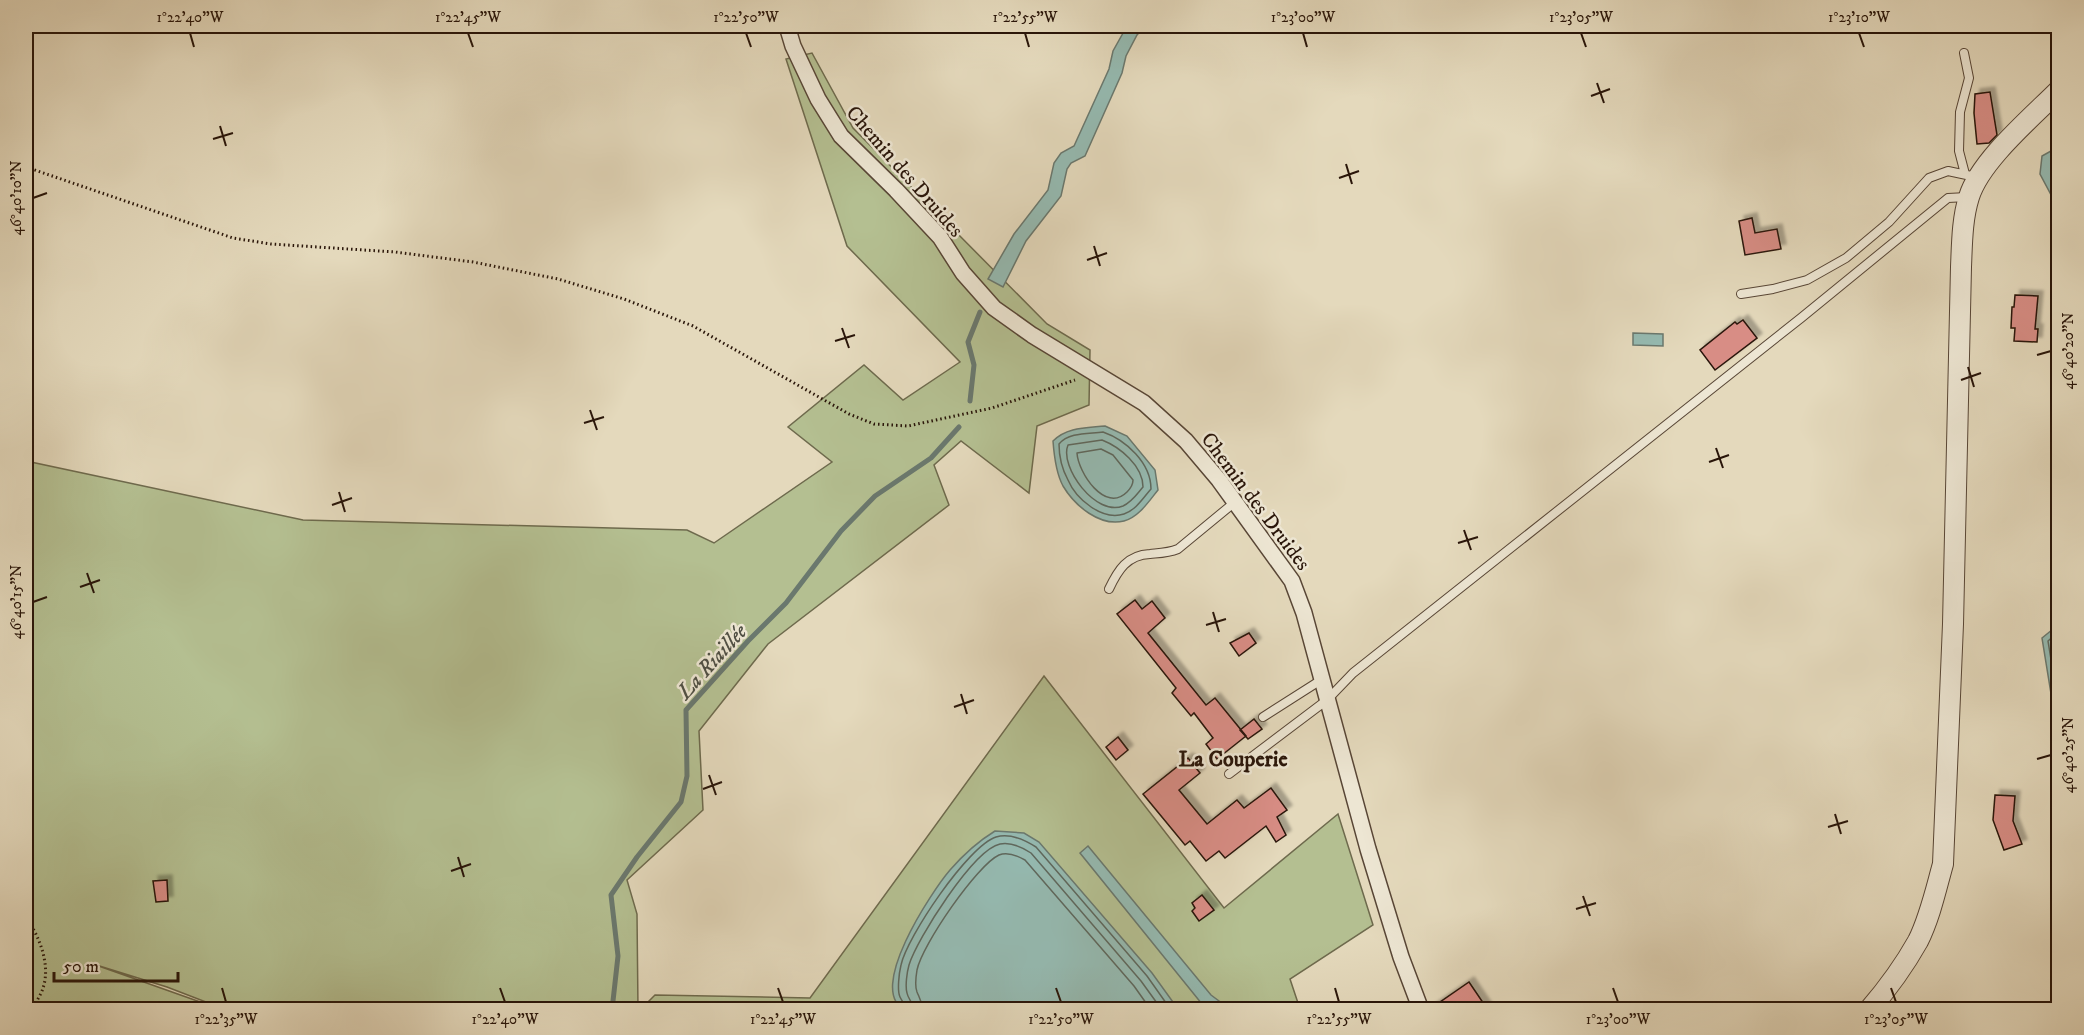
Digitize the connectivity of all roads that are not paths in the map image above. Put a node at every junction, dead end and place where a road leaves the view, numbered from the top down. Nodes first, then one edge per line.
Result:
1 (787, 26) edge
2 (1964, 53) dead end
3 (2058, 91) edge
4 (1971, 176) junction
5 (1969, 197) junction
6 (1741, 294) dead end
7 (1235, 502) junction
8 (1109, 589) dead end
9 (1322, 680) junction
10 (1327, 700) junction
11 (1263, 717) dead end
12 (1229, 774) dead end
13 (1421, 1010) edge
14 (1869, 1010) edge

1 - 7 street, Chemin des Druides
2 - 4 lane
3 - 4 street
4 - 5 street
4 - 6 lane
5 - 10 lane
5 - 14 street
7 - 8 lane
7 - 9 street, Chemin des Druides
9 - 10 street, Chemin des Druides
9 - 11 lane
10 - 12 lane
10 - 13 street, Chemin des Druides

